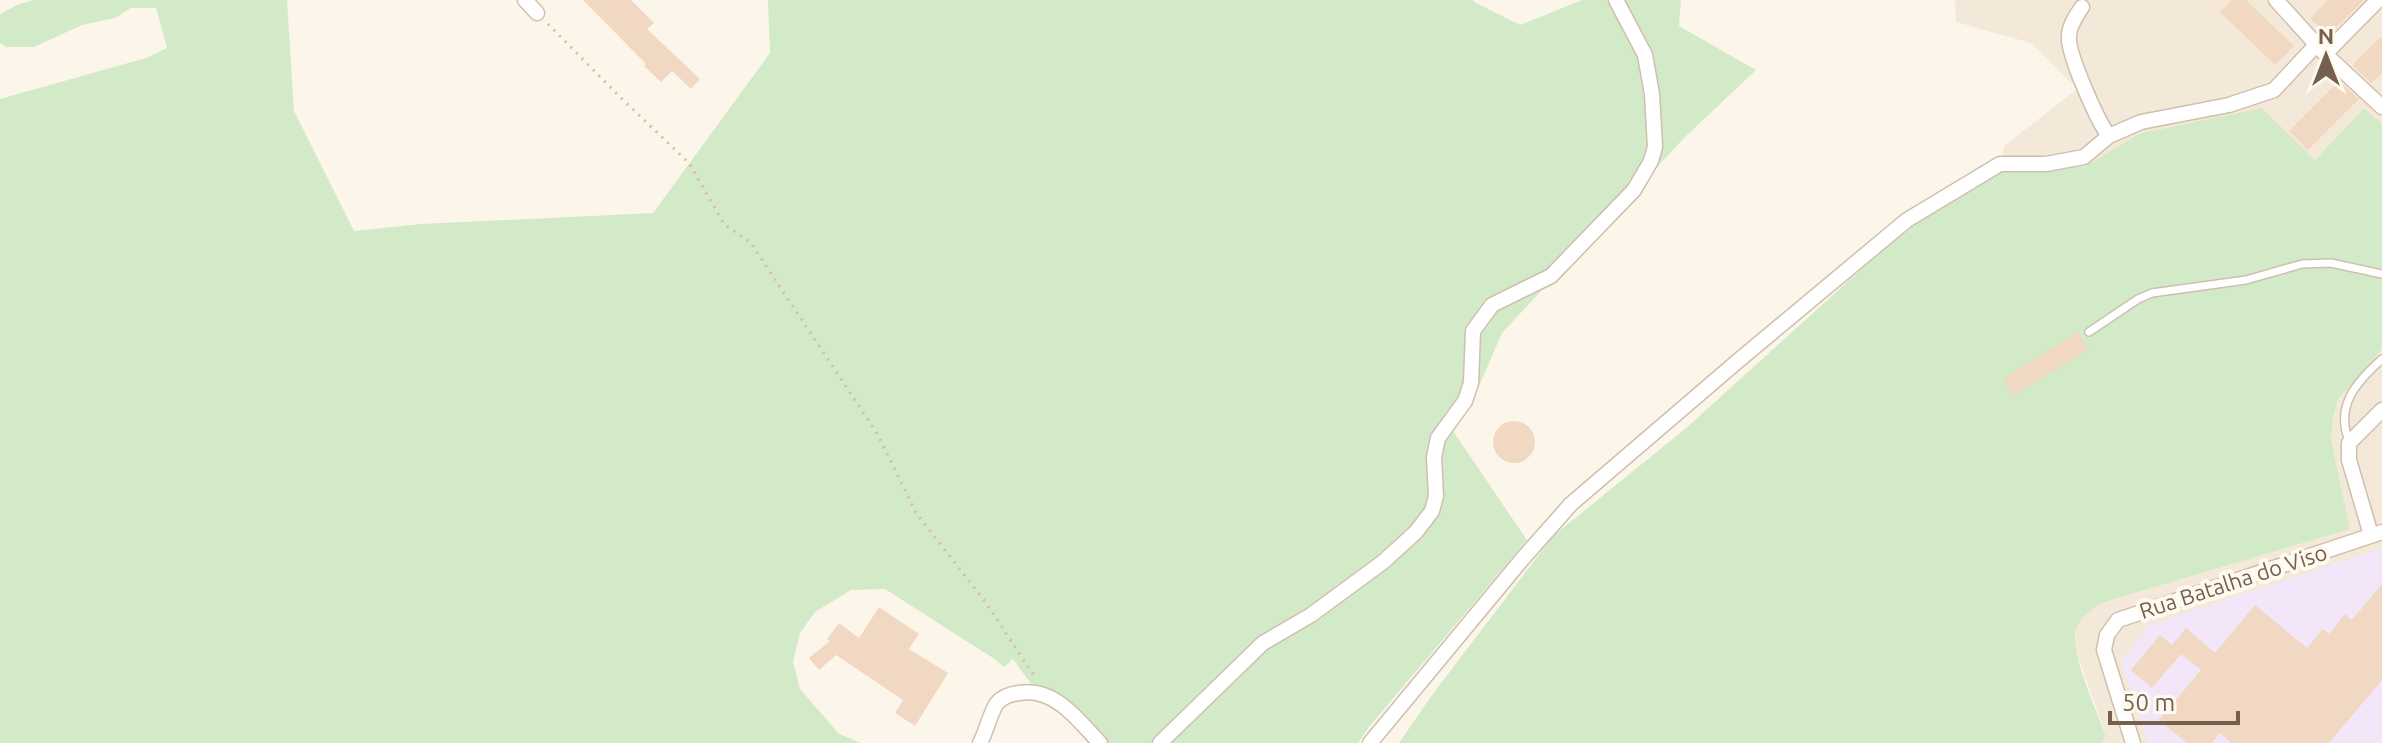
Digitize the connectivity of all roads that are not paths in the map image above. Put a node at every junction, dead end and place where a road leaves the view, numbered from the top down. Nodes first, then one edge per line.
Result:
1 (525, 0) edge
2 (1616, 0) edge
3 (2276, 0) edge
4 (2378, 0) edge
5 (2082, 7) dead end
6 (537, 13) road end
7 (2321, 50) junction
8 (2382, 107) edge
9 (2109, 136) junction
10 (2382, 274) edge
11 (2089, 332) dead end
12 (2382, 359) edge
13 (2382, 410) edge
14 (2349, 443) junction
15 (2376, 534) edge
16 (980, 743) edge
17 (1100, 743) edge
18 (1160, 743) edge
19 (1370, 743) edge
20 (2133, 743) edge

1 - 6 street
2 - 18 street
3 - 7 street
4 - 7 street
5 - 9 street
7 - 8 street
7 - 9 street
9 - 19 street
10 - 11 lane
12 - 14 lane
13 - 14 street
14 - 15 street
15 - 20 street, Rua Batalha do Viso
16 - 17 street

